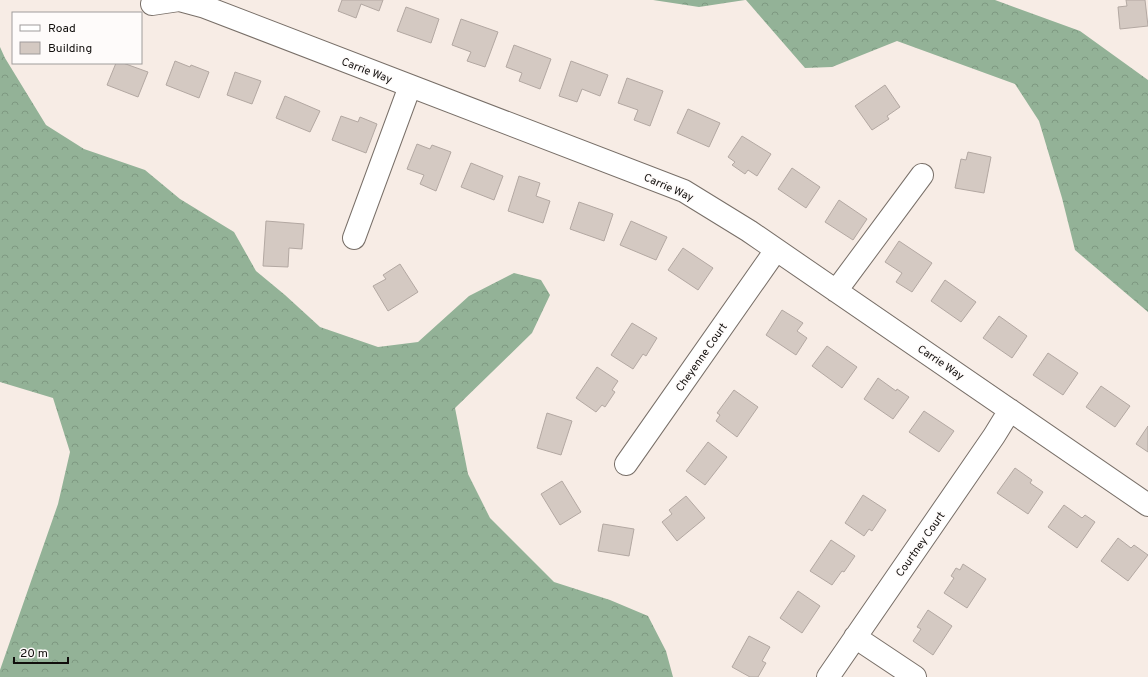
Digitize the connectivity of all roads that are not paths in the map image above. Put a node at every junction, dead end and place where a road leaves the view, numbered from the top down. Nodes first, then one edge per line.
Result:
1 (152, 4) dead end
2 (410, 86) junction
3 (922, 175) dead end
4 (354, 238) dead end
5 (776, 250) junction
6 (836, 291) junction
7 (1010, 410) junction
8 (626, 464) dead end
9 (1148, 505) edge
10 (856, 637) junction
11 (828, 677) edge
12 (915, 677) edge

1 - 2 street, Carrie Way
2 - 4 street
2 - 5 street, Carrie Way
3 - 6 street
5 - 6 street, Carrie Way
5 - 8 street, Cheyenne Court
6 - 7 street, Carrie Way
7 - 9 street, Carrie Way
7 - 10 street, Courtney Court
10 - 11 street, Courtney Court
10 - 12 street

